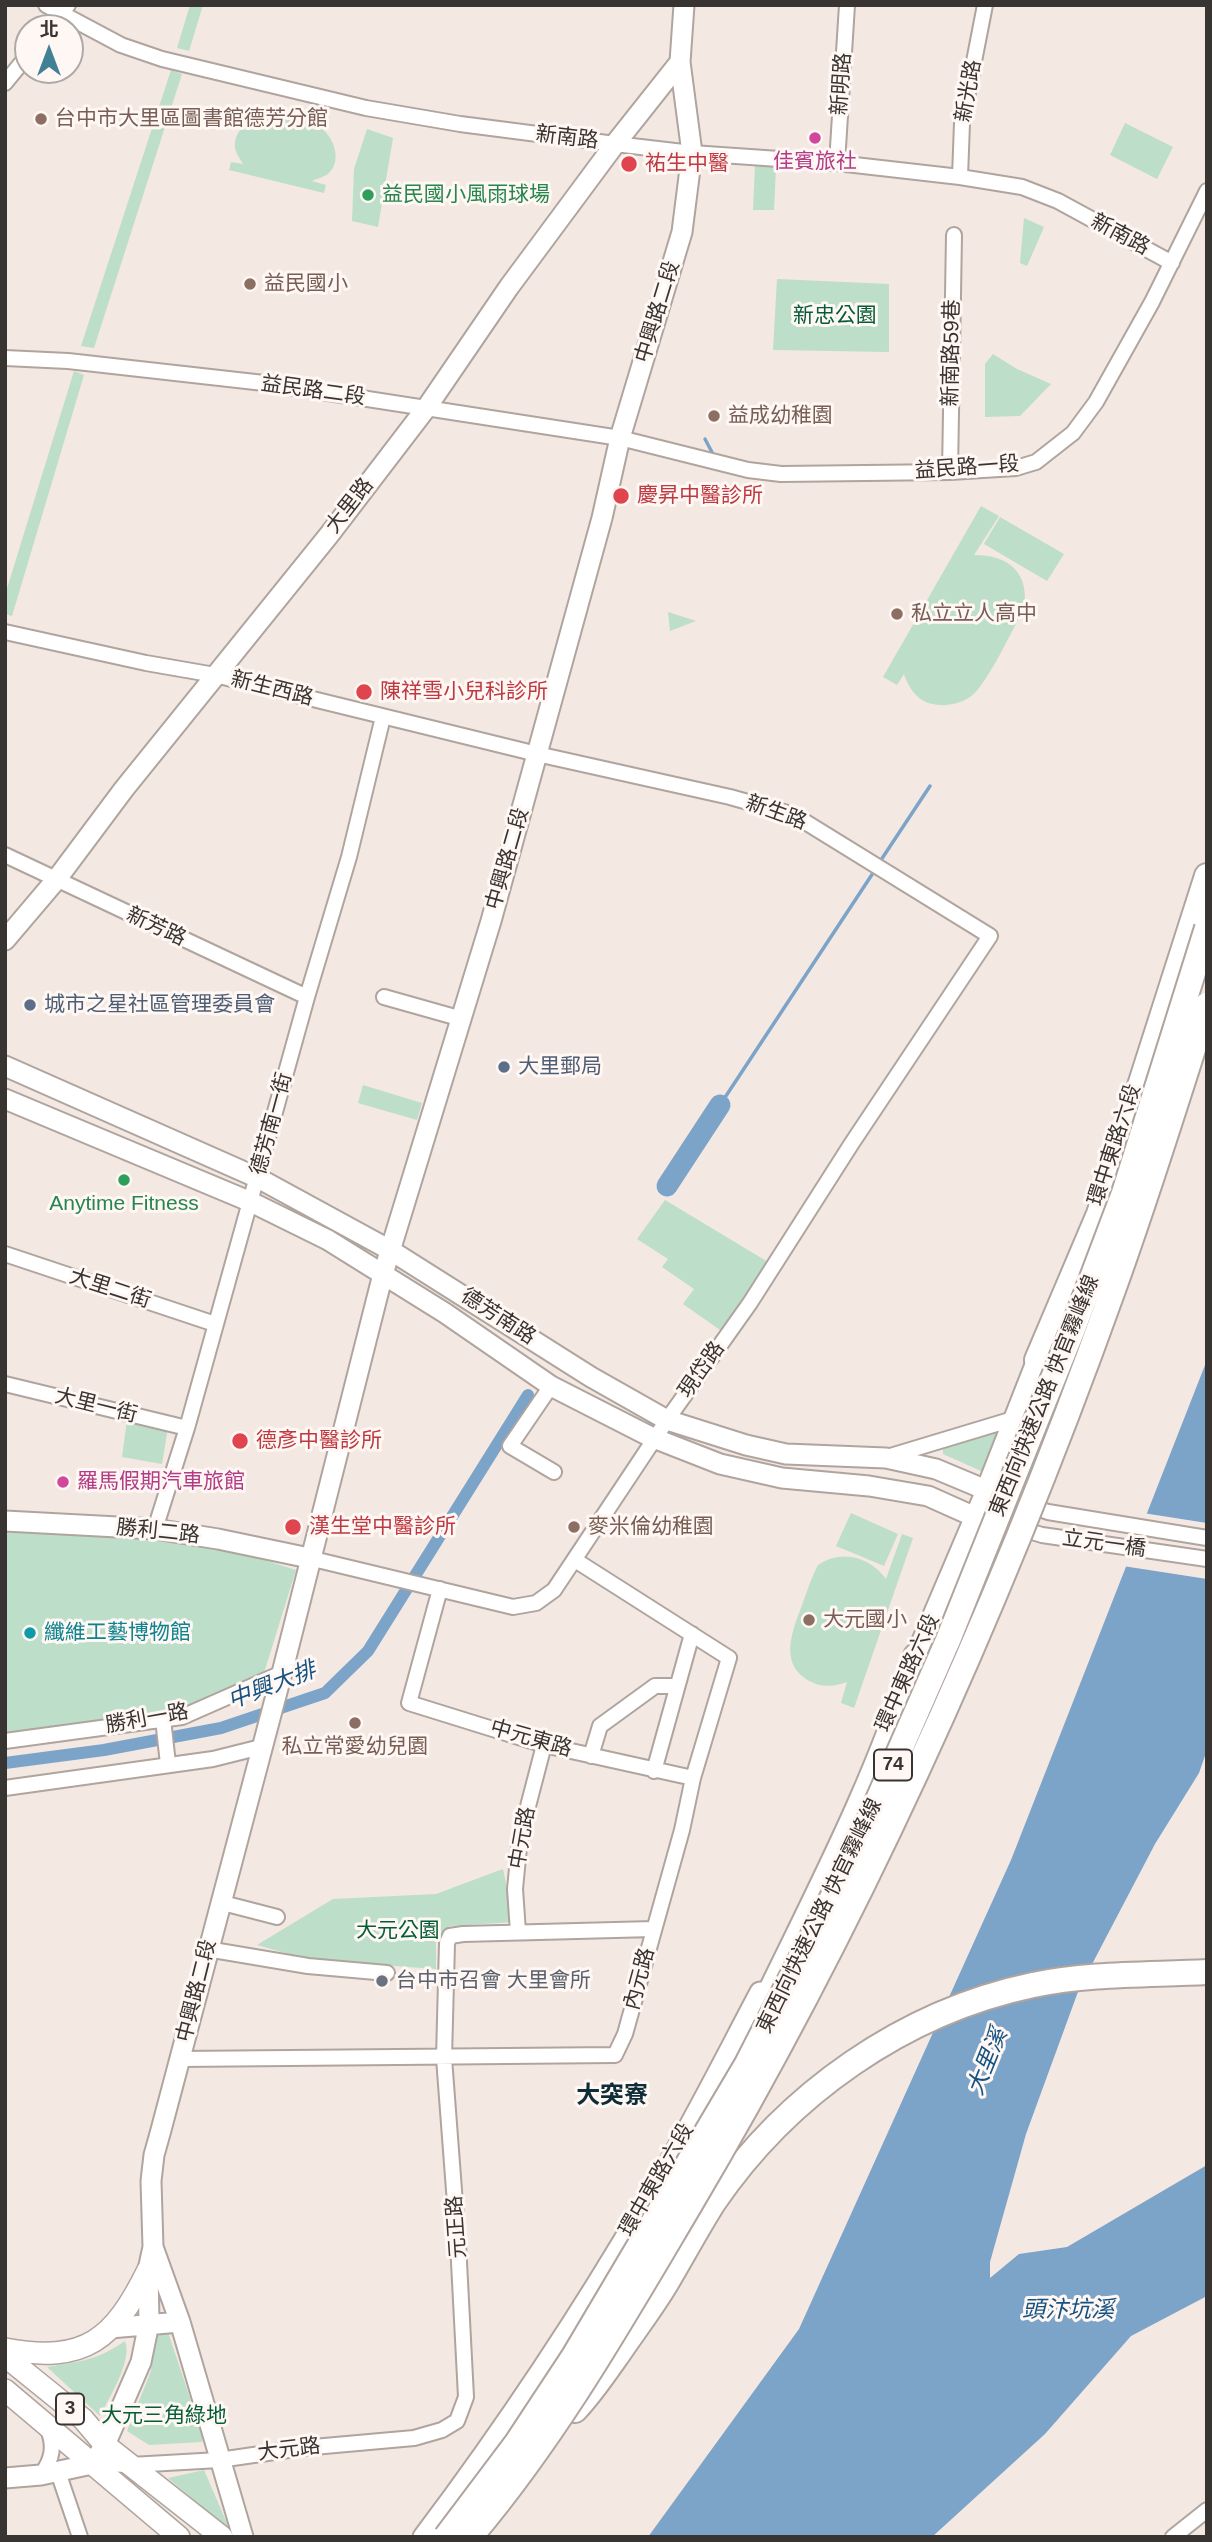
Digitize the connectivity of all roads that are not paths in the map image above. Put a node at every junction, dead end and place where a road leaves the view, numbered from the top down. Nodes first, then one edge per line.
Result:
1 (46, 5) edge
2 (684, 5) edge
3 (847, 5) edge
4 (985, 5) edge
5 (65, 9) edge
6 (680, 62) junction
7 (615, 144) junction
8 (692, 152) junction
9 (837, 163) junction
10 (960, 177) junction
11 (1207, 191) edge
12 (954, 234) dead end
13 (1172, 263) junction
14 (5, 358) edge
15 (427, 407) junction
16 (620, 438) junction
17 (950, 472) junction
18 (5, 632) edge
19 (215, 675) junction
20 (383, 717) junction
21 (537, 754) junction
22 (5, 855) edge
23 (1207, 859) edge
24 (1207, 876) edge
25 (56, 880) junction
26 (1207, 928) edge
27 (990, 936) joint
28 (5, 940) edge
29 (1207, 959) edge
30 (307, 997) junction
31 (384, 997) dead end
32 (1207, 1005) edge
33 (462, 1019) junction
34 (5, 1066) edge
35 (5, 1099) edge
36 (258, 1178) junction
37 (251, 1202) junction
38 (390, 1250) junction
39 (5, 1254) edge
40 (383, 1274) junction
41 (215, 1324) junction
42 (1037, 1360) junction
43 (5, 1384) edge
44 (551, 1386) junction
45 (1013, 1419) junction
46 (667, 1420) junction
47 (187, 1428) junction
48 (656, 1440) junction
49 (886, 1458) junction
50 (554, 1472) dead end
51 (986, 1490) junction
52 (1011, 1499) junction
53 (975, 1517) junction
54 (5, 1521) edge
55 (1002, 1523) junction
56 (155, 1529) junction
57 (1207, 1538) edge
58 (309, 1558) junction
59 (1207, 1559) edge
60 (575, 1560) junction
61 (440, 1589) junction
62 (692, 1634) junction
63 (916, 1656) junction
64 (282, 1672) junction
65 (677, 1686) junction
66 (163, 1719) junction
67 (5, 1741) edge
68 (262, 1742) junction
69 (544, 1745) junction
70 (591, 1756) junction
71 (168, 1764) junction
72 (654, 1771) junction
73 (693, 1778) junction
74 (5, 1788) edge
75 (219, 1902) junction
76 (277, 1917) dead end
77 (653, 1929) junction
78 (518, 1931) junction
79 (207, 1949) junction
80 (1207, 1972) edge
81 (387, 1973) dead end
82 (444, 2058) junction
83 (180, 2059) junction
84 (153, 2247) junction
85 (148, 2270) junction
86 (180, 2322) junction
87 (149, 2323) junction
88 (110, 2328) junction
89 (5, 2350) edge
90 (5, 2356) edge
91 (5, 2390) edge
92 (466, 2397) joint
93 (47, 2426) junction
94 (105, 2445) junction
95 (525, 2449) junction
96 (219, 2460) junction
97 (92, 2464) junction
98 (131, 2465) junction
99 (50, 2473) junction
100 (5, 2478) edge
101 (1207, 2510) edge
102 (80, 2537) edge
103 (179, 2537) edge
104 (222, 2537) edge
105 (243, 2537) edge
106 (423, 2537) edge
107 (446, 2537) edge
108 (459, 2537) edge
109 (470, 2537) edge
110 (1173, 2537) edge

1 - 5 street, 新南路
2 - 6 street, 中興路二段
3 - 9 street, 新明路
4 - 10 street, 新光路
5 - 7 street, 新南路
6 - 7 street, 大里路
6 - 8 street, 中興路二段
7 - 8 street, 新南路
7 - 15 street, 大里路
8 - 9 street, 新南路
8 - 16 street, 中興路二段
9 - 10 street, 新南路
10 - 13 street, 新南路
11 - 13 street, 益民路一段
12 - 17 street, 新南路59巷
13 - 17 street, 益民路一段
14 - 15 street, 益民路二段
15 - 16 street, 益民路二段
15 - 19 street, 大里路
16 - 17 street, 益民路一段
16 - 21 street, 中興路二段
18 - 19 street, 新生西路
19 - 20 street, 新生西路
19 - 25 street, 大里路
20 - 21 street, 新生西路
20 - 30 street, 德芳南一街
21 - 27 street, 新生路
21 - 33 street, 中興路二段
22 - 25 street, 新芳路
23 - 42 street, 環中東路六段
24 - 42 highway
25 - 28 street, 大里路
25 - 30 street, 新芳路
26 - 95 highway, 東西向快速公路 快官霧峰線 / 74, bridge
27 - 46 street, 現岱路
29 - 52 street, 環中東路六段
30 - 36 street, 德芳南一街
31 - 33 street
32 - 95 highway, 東西向快速公路 快官霧峰線 / 74, bridge
33 - 38 street, 中興路二段
34 - 36 street, 德芳南路
35 - 37 street, 德芳南路
36 - 37 street, 德芳南一街
36 - 38 street, 德芳南路
37 - 40 street, 德芳南路
37 - 41 street, 德芳南一街
38 - 40 street, 中興路二段
38 - 46 street, 德芳南路
39 - 41 street, 大里二街
40 - 44 street, 德芳南路
40 - 58 street, 中興路二段
41 - 47 street, 德芳南一街
42 - 45 street, 環中東路六段
43 - 47 street, 大里一街
44 - 48 street, 德芳南路
44 - 50 street
45 - 49 street
45 - 51 street, 環中東路六段
46 - 48 street, 現岱路
46 - 49 street, 德芳南路
47 - 56 street, 德芳南一街
48 - 53 street, 德芳南路
48 - 60 street, 現岱路
49 - 51 street, 德芳南路
51 - 52 street, 德芳南路
51 - 53 street, 環中東路六段
52 - 55 street, 環中東路六段
52 - 57 street, 立元一橋
53 - 55 street, 德芳南路
53 - 63 street, 環中東路六段
54 - 56 street, 勝利二路
55 - 59 street, 立元一橋
55 - 108 street, 環中東路六段
56 - 58 street, 勝利二路
58 - 61 street, 現岱路
58 - 64 street, 中興路二段
60 - 61 street, 現岱路
60 - 62 street, 內元路
61 - 69 street, 中元東路
62 - 65 street
62 - 73 street, 內元路
63 - 95 highway, bridge
63 - 106 street, 環中東路六段
64 - 66 street, 勝利一路
64 - 68 street, 中興路二段
65 - 70 street
65 - 72 street
66 - 67 street, 勝利一路
66 - 71 street
68 - 71 street
68 - 75 street, 中興路二段
69 - 70 street, 中元東路
69 - 78 street, 中元路
70 - 72 street, 中元東路
71 - 74 street
72 - 73 street, 中元東路
73 - 77 street, 內元路
75 - 76 street
75 - 79 street, 中興路二段
77 - 78 street
77 - 82 street, 內元路
78 - 82 street, 元正路
79 - 81 street
79 - 83 street, 中興路二段
80 - 95 highway, 74, bridge
82 - 83 street, 內元路
82 - 92 street, 元正路
83 - 84 street, 中興路二段
84 - 85 street, 中興路二段
84 - 86 street, 中興路二段
85 - 87 street, 中興路二段
85 - 88 main road
86 - 87 street
86 - 96 street, 中興路二段
87 - 88 street
87 - 94 street, 中興路二段
88 - 89 main road
90 - 94 main road, 3
91 - 93 main road, 3
92 - 96 street, 大元路
93 - 97 main road, 3
93 - 99 street
94 - 97 street, 中興路二段
94 - 98 main road, 3
95 - 107 highway, 東西向快速公路 快官霧峰線 / 74, bridge
95 - 109 highway, 東西向快速公路 快官霧峰線 / 74, bridge
96 - 98 street, 大元路
96 - 105 street, 中興路二段
97 - 98 street, 大元路
97 - 99 street
97 - 103 main road, 3
98 - 104 main road, 3
99 - 100 street
99 - 102 street
101 - 110 street

